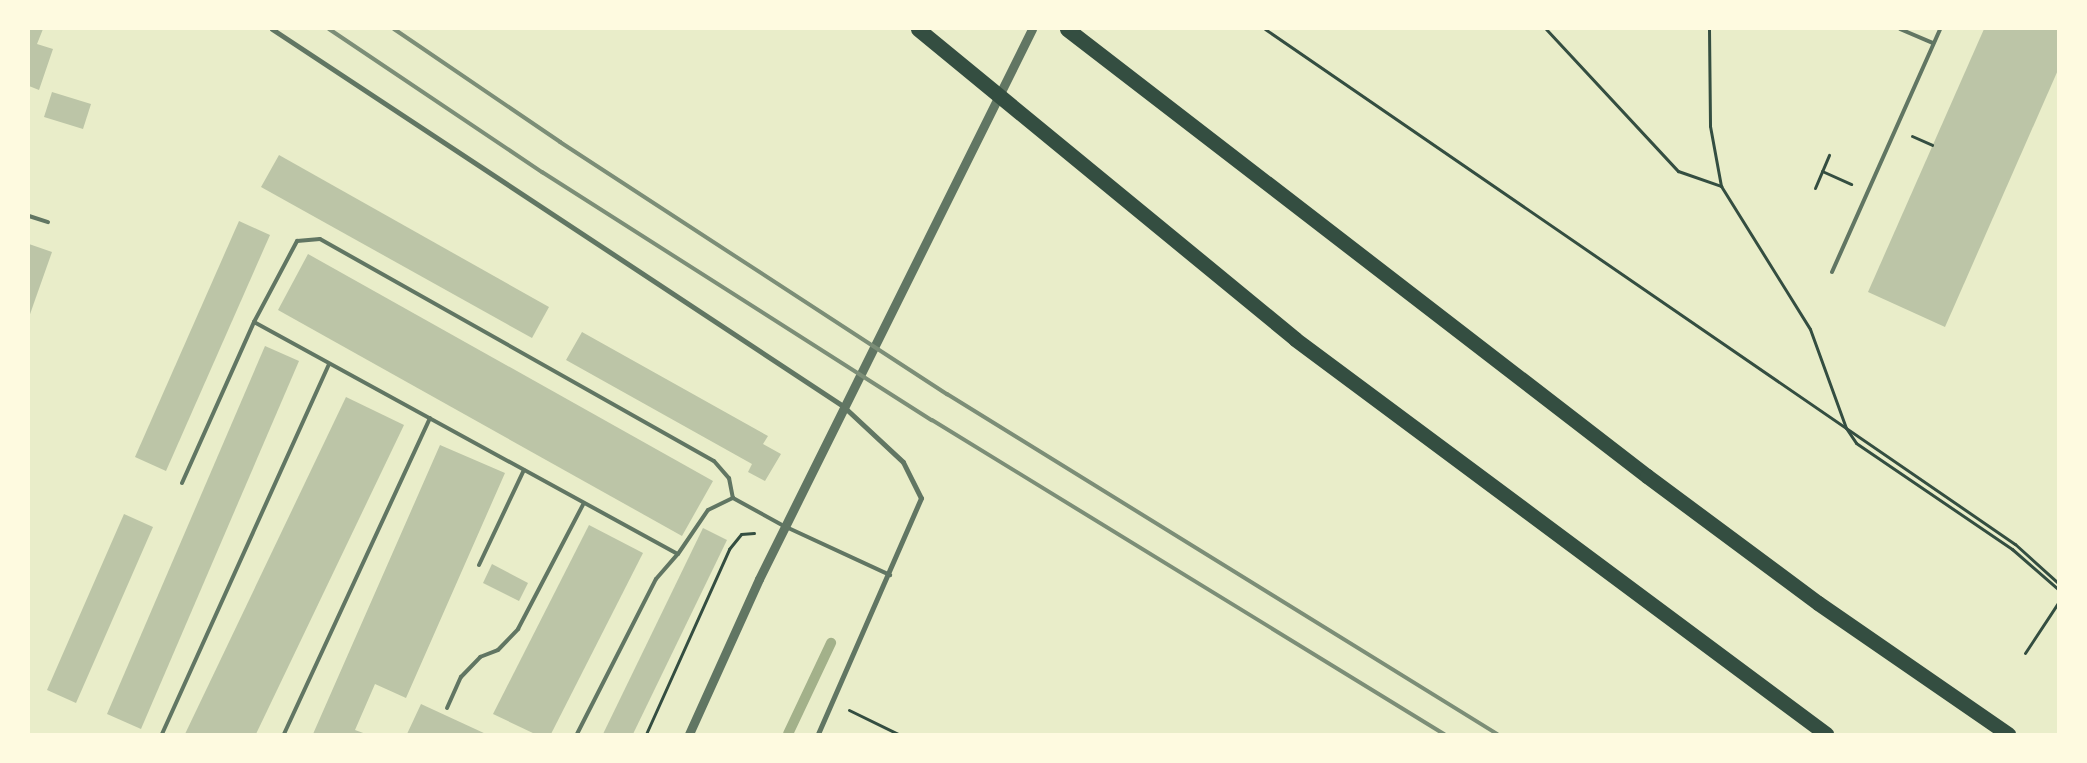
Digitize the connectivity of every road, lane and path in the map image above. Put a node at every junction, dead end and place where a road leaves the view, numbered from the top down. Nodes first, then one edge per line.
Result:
1 (272, 29) edge
2 (918, 29) edge
3 (1032, 29) edge
4 (1067, 29) edge
5 (1265, 29) edge
6 (1546, 29) edge
7 (1709, 29) edge
8 (1900, 29) edge
9 (1940, 29) edge
10 (1933, 43) junction
11 (1910, 135) dead end
12 (1932, 145) dead end
13 (1830, 154) dead end
14 (1822, 171) junction
15 (1844, 180) dead end
16 (1721, 186) junction
17 (1815, 188) dead end
18 (29, 216) edge
19 (48, 222) dead end
20 (1832, 272) dead end
21 (254, 322) junction
22 (329, 364) junction
23 (843, 406) junction
24 (430, 418) junction
25 (1846, 428) junction
26 (524, 470) junction
27 (182, 483) dead end
28 (733, 498) junction
29 (584, 502) junction
30 (784, 526) junction
31 (678, 554) junction
32 (479, 565) dead end
33 (890, 575) junction
34 (2058, 583) edge
35 (2058, 589) edge
36 (2058, 603) edge
37 (2025, 653) dead end
38 (833, 702) junction
39 (447, 708) dead end
40 (162, 734) edge
41 (284, 734) edge
42 (577, 734) edge
43 (646, 734) edge
44 (689, 734) edge
45 (818, 734) edge
46 (898, 734) edge
47 (1826, 734) edge
48 (2008, 734) edge

1 - 23 street
2 - 47 highway
3 - 44 street
4 - 48 highway
5 - 25 path
6 - 16 path
7 - 16 path
8 - 10 lane
9 - 10 lane
10 - 20 lane
11 - 12 path
13 - 14 path
14 - 15 path
14 - 17 path
16 - 25 path
18 - 19 lane
21 - 22 lane
21 - 27 lane
21 - 28 lane
22 - 24 lane
22 - 40 lane
23 - 30 lane
23 - 33 street
24 - 26 lane
24 - 41 lane
25 - 34 path
25 - 35 path
26 - 29 lane
26 - 32 lane
28 - 30 lane
28 - 31 lane
29 - 31 lane
29 - 39 lane
30 - 33 lane
30 - 43 path
31 - 42 lane
33 - 38 street
36 - 37 path
38 - 45 street
38 - 46 path

